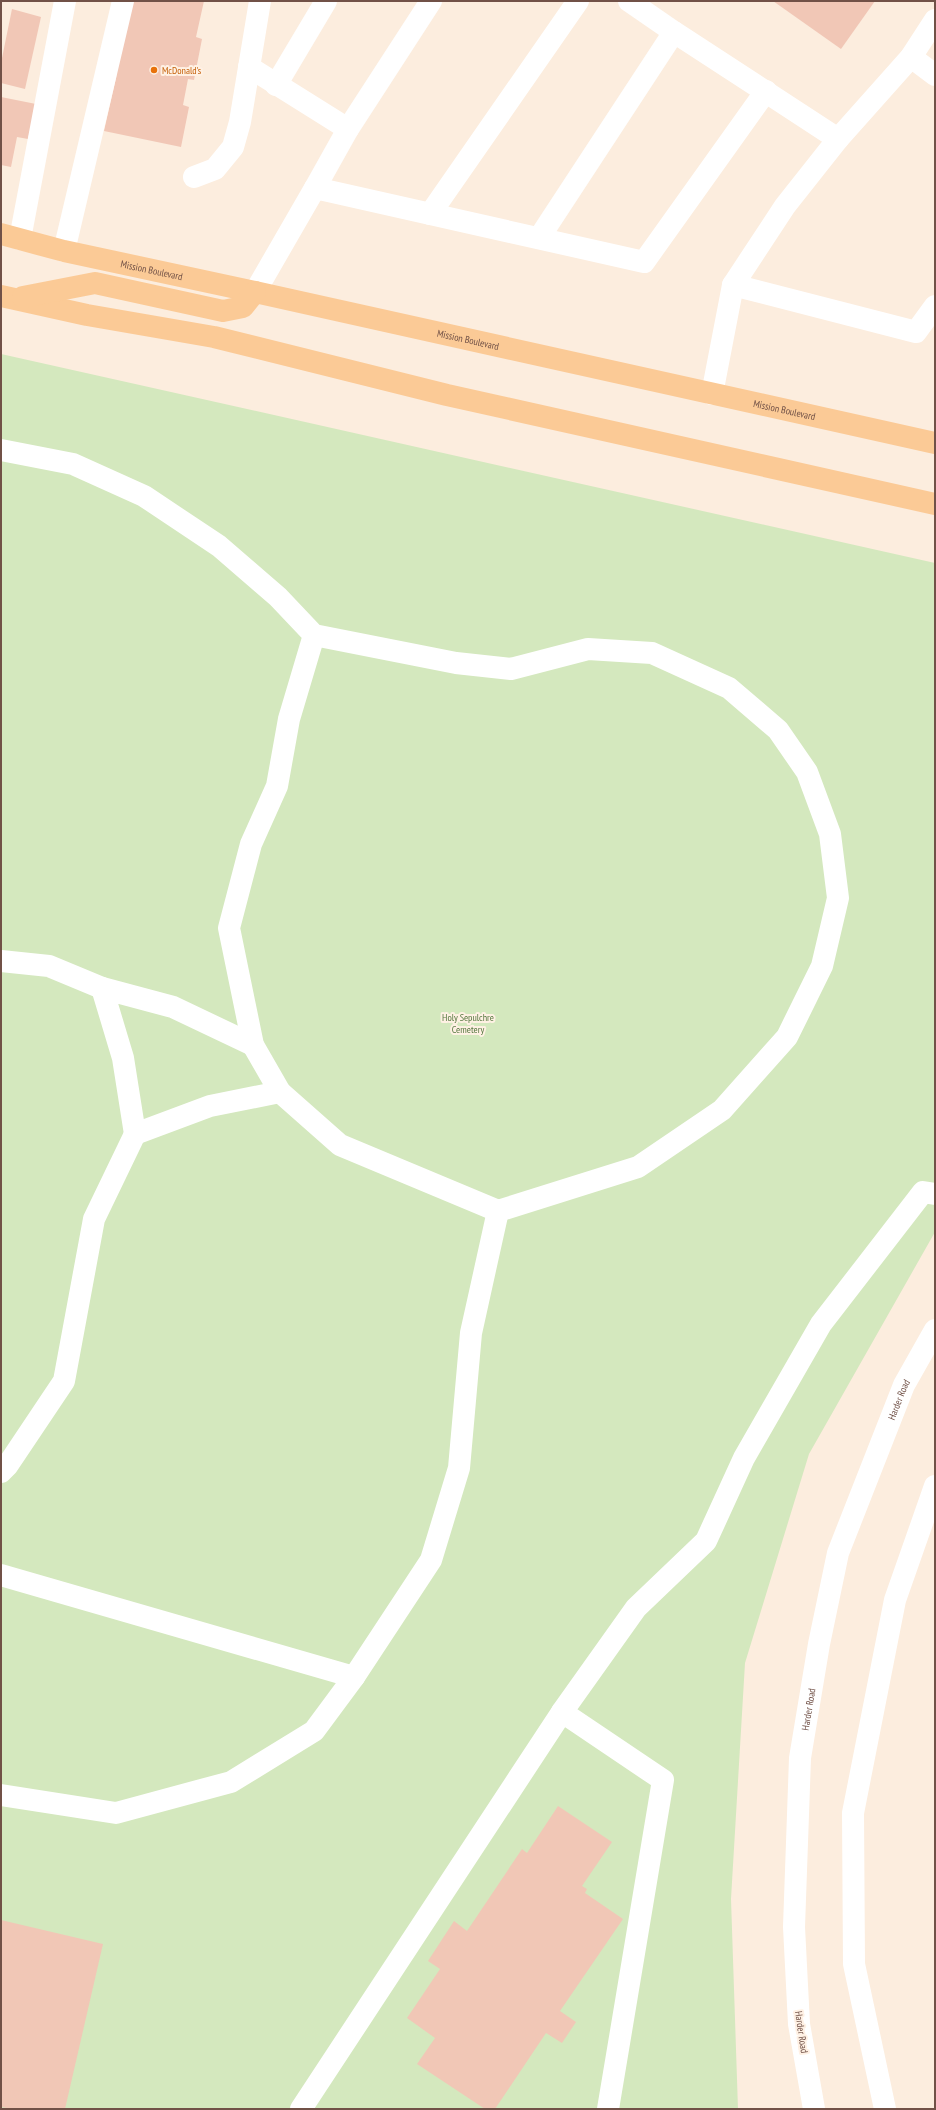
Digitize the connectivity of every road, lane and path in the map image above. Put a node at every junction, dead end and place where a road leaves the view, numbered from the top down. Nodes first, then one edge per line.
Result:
1 (65, 1) edge
2 (123, 1) edge
3 (260, 1) edge
4 (326, 1) edge
5 (431, 1) edge
6 (578, 1) edge
7 (629, 1) edge
8 (935, 20) edge
9 (674, 32) junction
10 (911, 57) junction
11 (249, 67) junction
12 (935, 75) edge
13 (276, 85) junction
14 (766, 91) junction
15 (348, 129) junction
16 (838, 139) junction
17 (194, 178) dead end
18 (315, 188) junction
19 (430, 214) junction
20 (11, 237) edge
21 (539, 238) junction
22 (64, 251) junction
23 (733, 285) junction
24 (255, 292) junction
25 (8, 298) edge
26 (935, 306) edge
27 (712, 394) junction
28 (935, 444) edge
29 (1, 450) edge
30 (935, 504) edge
31 (314, 634) junction
32 (1, 961) edge
33 (102, 988) junction
34 (253, 1045) junction
35 (280, 1092) junction
36 (135, 1134) junction
37 (935, 1194) edge
38 (498, 1212) junction
39 (935, 1330) edge
40 (1, 1472) edge
41 (935, 1486) edge
42 (1, 1575) edge
43 (354, 1677) junction
44 (562, 1712) junction
45 (1, 1795) edge
46 (301, 2109) edge
47 (608, 2109) edge
48 (814, 2109) edge
49 (885, 2109) edge

1 - 20 street
2 - 22 street
3 - 11 street
4 - 13 street
5 - 15 street
6 - 19 street
7 - 9 street
8 - 10 street
9 - 14 street
9 - 21 street
10 - 12 street
10 - 16 street
11 - 13 street
11 - 17 street
13 - 15 street
14 - 16 street
14 - 21 street
15 - 18 street
16 - 23 street
18 - 19 street
18 - 24 street
19 - 21 street
20 - 22 main road, Mission Boulevard
22 - 24 main road, Mission Boulevard
23 - 26 street
23 - 27 street
24 - 25 main road
24 - 27 main road, Mission Boulevard
25 - 30 main road
27 - 28 main road, Mission Boulevard
29 - 31 street
31 - 34 street
31 - 38 street
32 - 33 street
33 - 34 street
33 - 36 street
34 - 35 street
35 - 36 street
35 - 38 street
36 - 40 street
37 - 44 street
38 - 43 street
39 - 48 street, Harder Road
41 - 49 street
42 - 43 street
43 - 45 street
44 - 46 street
44 - 47 street

